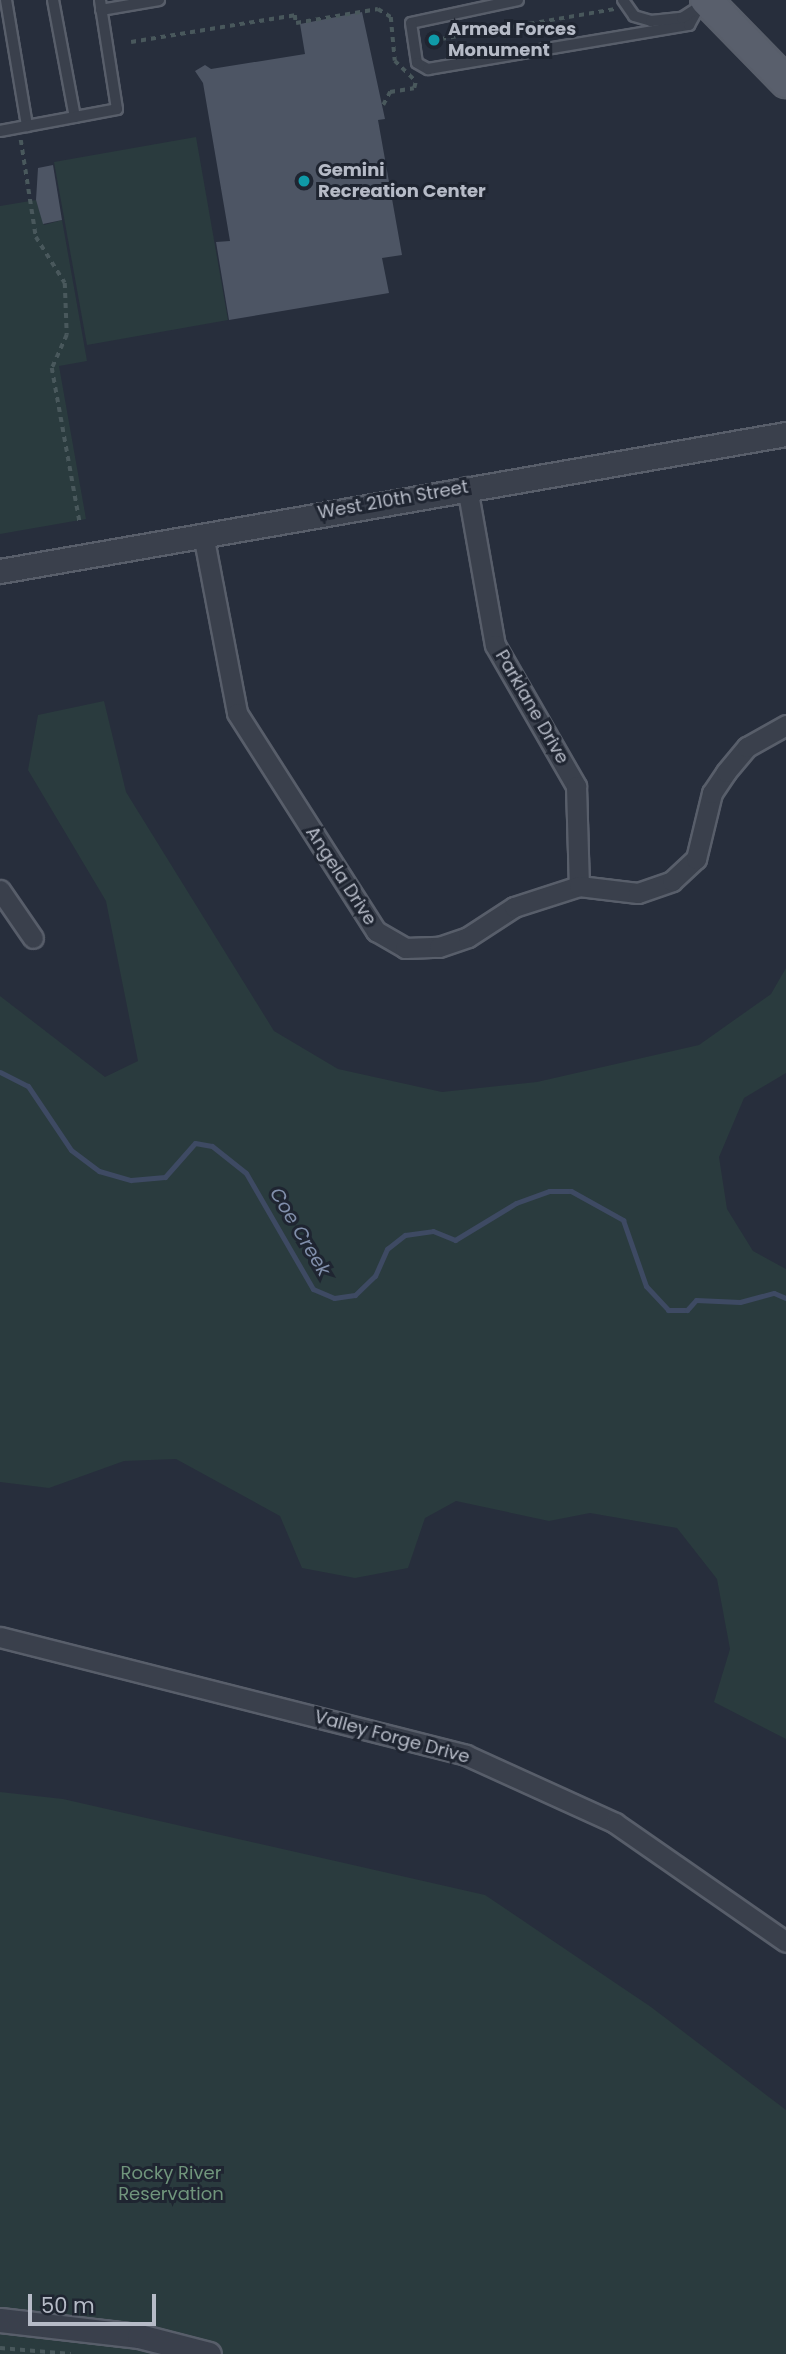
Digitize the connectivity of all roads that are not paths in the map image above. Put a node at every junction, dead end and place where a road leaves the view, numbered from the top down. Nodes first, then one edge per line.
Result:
1 (6, 0) edge
2 (53, 0) edge
3 (159, 0) edge
4 (518, 0) edge
5 (625, 3) edge
6 (702, 3) edge
7 (100, 5) edge
8 (786, 82) edge
9 (75, 117) junction
10 (26, 126) junction
11 (0, 131) edge
12 (786, 434) edge
13 (467, 487) junction
14 (203, 534) junction
15 (0, 571) edge
16 (786, 725) edge
17 (579, 886) junction
18 (0, 890) edge
19 (33, 938) dead end
20 (0, 1637) edge
21 (786, 1942) edge
22 (0, 2320) edge
23 (209, 2354) edge

1 - 10 lane
2 - 9 lane
3 - 7 lane
4 - 6 lane
5 - 6 lane
6 - 8 main road
7 - 9 lane
9 - 10 lane
10 - 11 lane
12 - 13 street, West 210th Street
13 - 14 street, West 210th Street
13 - 17 street, Parklane Drive
14 - 15 street, West 210th Street
14 - 17 street, Angela Drive
16 - 17 street, Angela Drive
18 - 19 street
20 - 21 street, Valley Forge Drive
22 - 23 street

